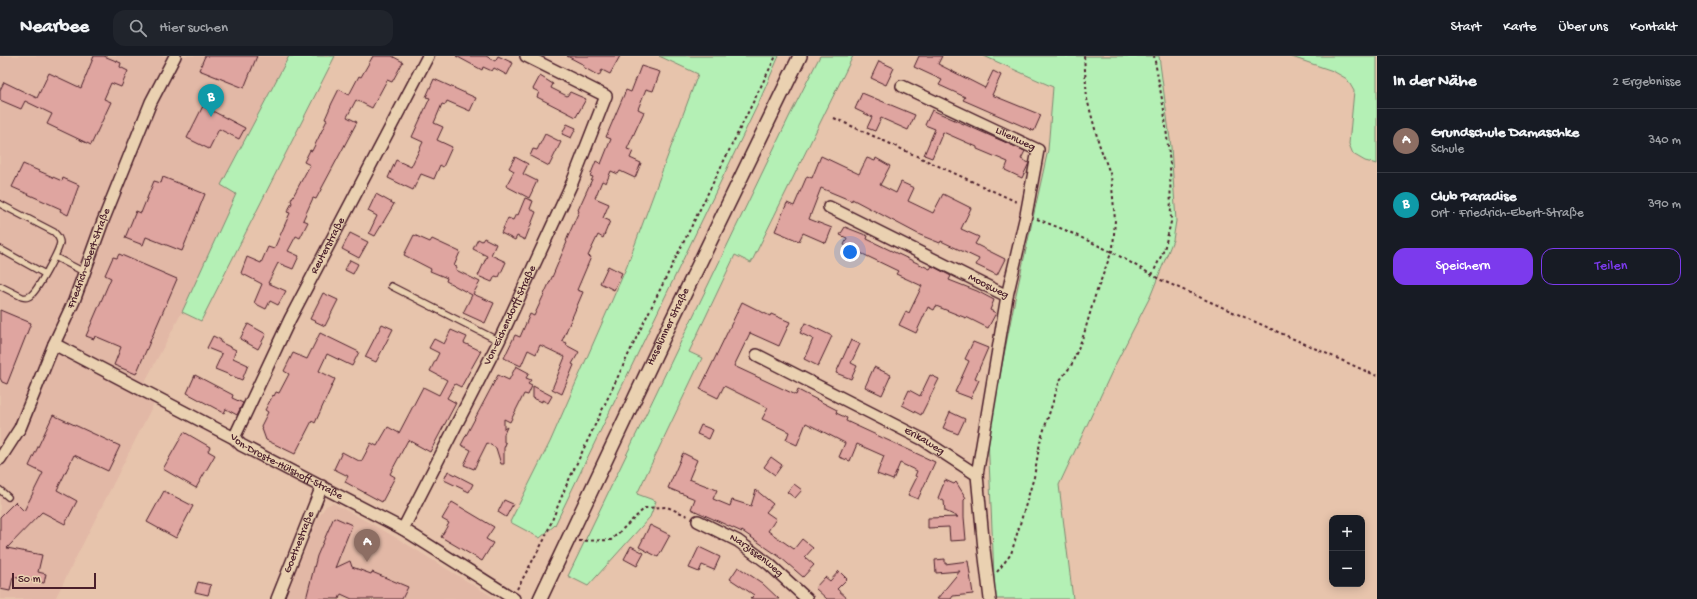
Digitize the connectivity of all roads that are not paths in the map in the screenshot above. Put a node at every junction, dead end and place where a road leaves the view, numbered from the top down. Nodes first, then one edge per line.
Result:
1 (175, 56) edge
2 (428, 56) edge
3 (526, 56) edge
4 (800, 56) edge
5 (902, 86) dead end
6 (0, 204) edge
7 (829, 207) dead end
8 (0, 249) edge
9 (55, 257) junction
10 (84, 272) junction
11 (45, 274) junction
12 (0, 286) edge
13 (391, 286) dead end
14 (1007, 296) junction
15 (499, 341) junction
16 (54, 344) junction
17 (757, 355) dead end
18 (234, 438) junction
19 (0, 459) edge
20 (977, 475) junction
21 (322, 486) junction
22 (0, 490) edge
23 (8, 497) dead end
24 (698, 521) road end
25 (403, 528) junction
26 (277, 599) edge
27 (514, 599) edge
28 (540, 599) edge
29 (807, 599) edge
30 (990, 599) edge

1 - 10 street, Friedrich-Ebert-Straße
2 - 18 street, Reuterstraße
3 - 15 street, Von-Eichendorff-Straße
4 - 28 street, Haselünner Straße
5 - 14 street, Lilienweg
6 - 9 lane
7 - 14 street, Moosweg
8 - 11 lane
9 - 10 lane
9 - 11 lane
10 - 16 street, Friedrich-Ebert-Straße
11 - 12 lane
13 - 15 lane
14 - 20 street, Moosweg
15 - 25 street, Von-Eichendorff-Straße
16 - 18 street, Von-Droste-Hülshoff-Straße
16 - 19 street, Friedrich-Ebert-Straße
17 - 20 street, Erikaweg
18 - 21 street, Von-Droste-Hülshoff-Straße
20 - 30 street
21 - 25 street, Von-Droste-Hülshoff-Straße
21 - 26 street, Goethestraße
22 - 23 lane
24 - 29 street, Narzissenweg
25 - 27 street, Von-Droste-Hülshoff-Straße

